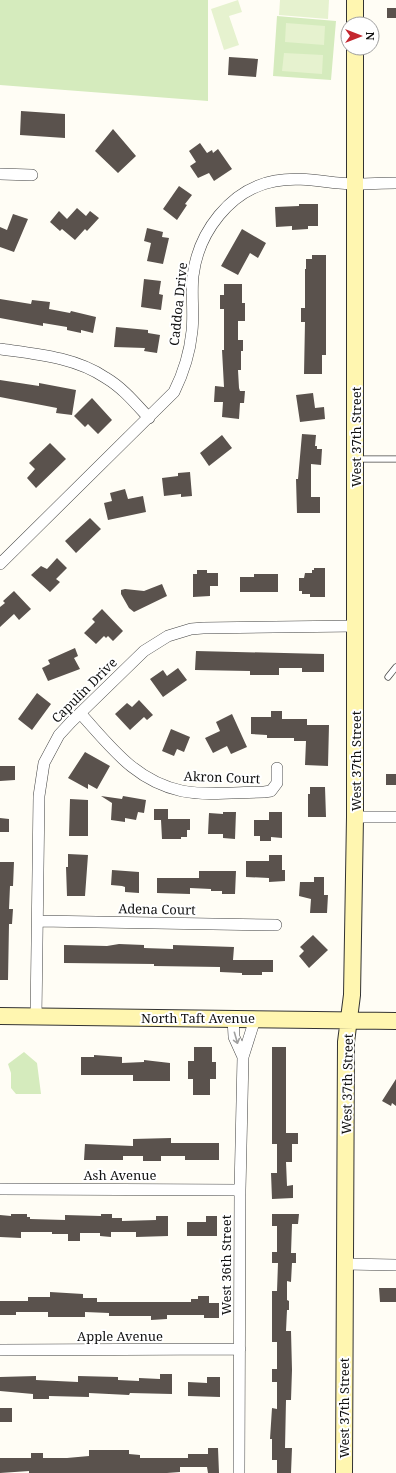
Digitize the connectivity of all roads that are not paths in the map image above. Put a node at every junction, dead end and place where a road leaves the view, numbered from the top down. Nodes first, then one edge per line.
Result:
1 (355, 0) edge
2 (355, 16) edge
3 (355, 56) edge
4 (0, 174) edge
5 (32, 175) dead end
6 (396, 183) edge
7 (354, 184) junction
8 (0, 349) edge
9 (149, 418) junction
10 (356, 459) junction
11 (396, 459) edge
12 (0, 564) edge
13 (356, 626) junction
14 (396, 667) edge
15 (388, 677) dead end
16 (80, 713) junction
17 (277, 768) dead end
18 (355, 817) junction
19 (396, 817) edge
20 (39, 921) junction
21 (276, 925) dead end
22 (0, 1016) edge
23 (36, 1017) junction
24 (233, 1018) junction
25 (255, 1018) junction
26 (350, 1020) junction
27 (396, 1022) edge
28 (243, 1057) junction
29 (0, 1189) edge
30 (240, 1190) junction
31 (345, 1264) junction
32 (396, 1264) edge
33 (0, 1350) edge
34 (240, 1350) junction
35 (239, 1473) edge
36 (344, 1473) edge

1 - 2 street
3 - 7 street, West 37th Street
4 - 5 street
6 - 7 street, Caddoa Drive
7 - 9 street, Caddoa Drive
7 - 10 street, West 37th Street
8 - 9 street
9 - 12 street, Caddoa Drive
10 - 11 lane
10 - 13 street, West 37th Street
13 - 16 street, Capulin Drive
13 - 18 street, West 37th Street
14 - 15 lane
16 - 17 street, Akron Court
16 - 20 street, Capulin Drive
18 - 19 street
18 - 26 street, West 37th Street
20 - 21 street, Adena Court
20 - 23 street, Capulin Drive
22 - 23 street, North Taft Avenue
23 - 24 street, North Taft Avenue
24 - 25 street, North Taft Avenue
24 -> 28 street, West 36th Street
25 - 26 street, North Taft Avenue
25 - 28 street, West 36th Street
26 - 27 street, North Taft Avenue
26 - 31 street, West 37th Street
28 - 30 street, West 36th Street
29 - 30 street, Ash Avenue
30 - 34 street, West 36th Street
31 - 32 street
31 - 36 street, West 37th Street
33 - 34 street, Apple Avenue
34 - 35 street, West 36th Street

